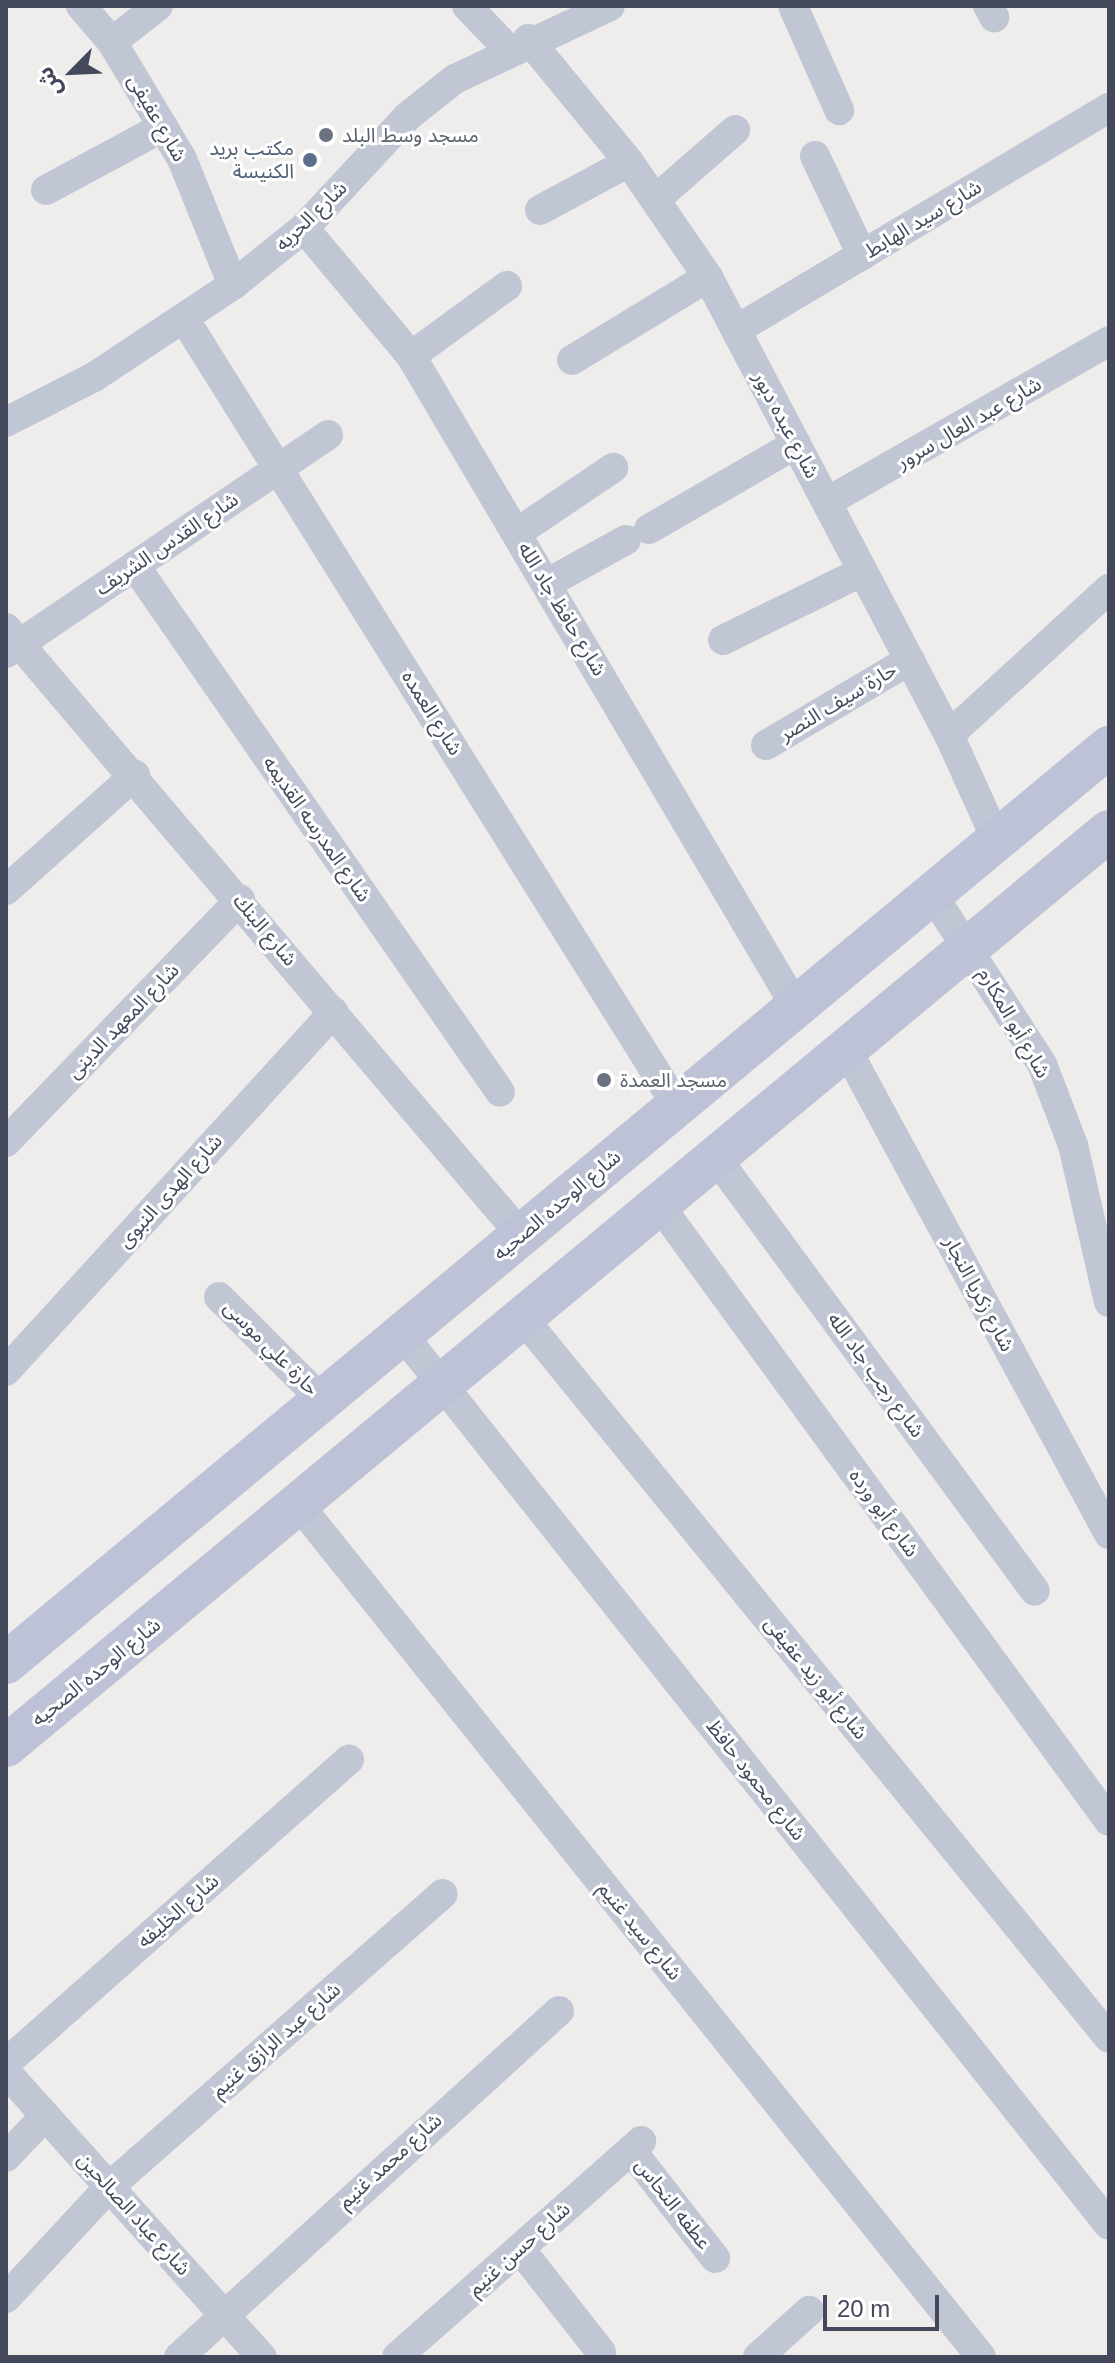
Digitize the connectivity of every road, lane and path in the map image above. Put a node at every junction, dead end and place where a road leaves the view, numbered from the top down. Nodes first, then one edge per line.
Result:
1 (81, 6) edge
2 (158, 6) edge
3 (467, 6) edge
4 (610, 6) edge
5 (793, 6) edge
6 (112, 42) junction
7 (518, 44) junction
8 (1109, 108) edge
9 (839, 110) dead end
10 (163, 127) junction
11 (735, 130) dead end
12 (815, 156) dead end
13 (629, 162) junction
14 (46, 190) dead end
15 (656, 199) junction
16 (540, 210) dead end
17 (304, 228) junction
18 (862, 255) junction
19 (708, 277) junction
20 (233, 285) junction
21 (507, 286) dead end
22 (185, 320) junction
23 (736, 330) junction
24 (1109, 341) edge
25 (411, 356) junction
26 (572, 360) dead end
27 (6, 422) edge
28 (328, 435) dead end
29 (796, 444) junction
30 (613, 468) dead end
31 (279, 469) junction
32 (827, 502) junction
33 (518, 532) junction
34 (135, 566) junction
35 (863, 571) junction
36 (548, 583) junction
37 (1109, 589) edge
38 (723, 640) dead end
39 (11, 641) edge
40 (910, 660) junction
41 (949, 735) junction
42 (766, 745) dead end
43 (1109, 747) edge
44 (135, 775) junction
45 (1109, 831) edge
46 (997, 841) junction
47 (6, 890) edge
48 (932, 894) junction
49 (240, 900) junction
50 (971, 949) junction
51 (796, 1007) junction
52 (334, 1012) junction
53 (849, 1054) junction
54 (500, 1092) dead end
55 (677, 1106) junction
56 (11, 1125) edge
57 (717, 1159) junction
58 (660, 1206) junction
59 (1100, 1227) edge
60 (521, 1235) junction
61 (219, 1297) dead end
62 (1109, 1302) edge
63 (523, 1318) junction
64 (402, 1334) junction
65 (6, 1371) edge
66 (444, 1386) junction
67 (322, 1400) junction
68 (288, 1429) junction
69 (314, 1493) junction
70 (1109, 1534) edge
71 (1035, 1591) dead end
72 (6, 1663) edge
73 (6, 1746) edge
74 (349, 1760) dead end
75 (1109, 1821) edge
76 (442, 1894) dead end
77 (559, 2011) dead end
78 (1109, 2038) edge
79 (6, 2063) edge
80 (6, 2072) edge
81 (45, 2116) junction
82 (636, 2145) joint
83 (6, 2157) edge
84 (109, 2187) junction
85 (1109, 2225) edge
86 (520, 2249) junction
87 (715, 2258) dead end
88 (6, 2298) edge
89 (809, 2311) dead end
90 (222, 2312) junction
91 (601, 2352) dead end
92 (179, 2357) edge
93 (262, 2357) edge
94 (397, 2357) edge
95 (758, 2357) edge
96 (981, 2357) edge

1 - 6 street, شارع عفيفى
2 - 6 street
3 - 7 street, شارع عبده دبور
4 - 7 street, شارع الحريه
5 - 9 street
6 - 10 street, شارع عفيفى
7 - 13 street, شارع عبده دبور
7 - 17 street, شارع الحريه
8 - 18 street, شارع سيد الهابط
10 - 14 street
10 - 20 street, شارع عفيفى
11 - 15 street
12 - 18 street
13 - 15 street, شارع عبده دبور
13 - 16 street
15 - 19 street, شارع عبده دبور
17 - 20 street, شارع الحريه
17 - 25 street, شارع حافظ جاد الله
18 - 23 street, شارع سيد الهابط
19 - 23 street, شارع عبده دبور
19 - 26 street
20 - 22 street, شارع الحريه
21 - 25 street
22 - 27 street, شارع الحريه
22 - 31 street, شارع العمده
23 - 29 street, شارع عبده دبور
24 - 32 street, شارع عبد العال سرور
25 - 33 street, شارع حافظ جاد الله
28 - 31 street, شارع القدس الشريف
29 - 32 street, شارع عبده دبور
29 - 36 street
30 - 33 street
31 - 34 street, شارع القدس الشريف
31 - 55 street, شارع العمده
32 - 35 street, شارع عبده دبور
33 - 36 street, شارع حافظ جاد الله
34 - 39 street, شارع القدس الشريف
34 - 54 street, شارع المدرسه القديمه
35 - 38 street
35 - 40 street, شارع عبده دبور
36 - 51 street, شارع حافظ جاد الله
37 - 41 street
39 - 44 street, شارع البنك
40 - 41 street, شارع عبده دبور
40 - 42 street, حارة سيف النصر
41 - 46 street, شارع عبده دبور
43 - 46 main road, شارع الوحده الصحيه
44 - 47 street
44 - 49 street, شارع البنك
45 - 50 main road, شارع الوحده الصحيه
46 - 48 main road, شارع الوحده الصحيه
48 - 50 street, شارع أبو المكارم
48 - 51 main road, شارع الوحده الصحيه
49 - 52 street, شارع البنك
49 - 56 street, شارع المعهد الدينى
50 - 53 main road, شارع الوحده الصحيه
50 - 59 street, شارع أبو المكارم
51 - 55 main road, شارع الوحده الصحيه
52 - 60 street, شارع البنك
52 - 65 street, شارع الهدى النبوى
53 - 57 main road, شارع الوحده الصحيه
53 - 70 street, شارع زكريا النجار
55 - 60 main road, شارع الوحده الصحيه
57 - 58 main road, شارع الوحده الصحيه
57 - 71 street, شارع رجب جاد الله
58 - 63 main road, شارع الوحده الصحيه
58 - 75 street, شارع أبو ورده
59 - 62 street, شارع أبو المكارم
60 - 64 main road, شارع الوحده الصحيه
61 - 67 street, حارة علي موسى
63 - 66 main road, شارع الوحده الصحيه
63 - 78 street, شارع أبو زيد عفيفى
64 - 66 street, شارع محمود حافظ
64 - 67 main road, شارع الوحده الصحيه
66 - 69 main road, شارع الوحده الصحيه
66 - 85 street, شارع محمود حافظ
67 - 68 main road, شارع الوحده الصحيه
68 - 69 main road
68 - 72 main road, شارع الوحده الصحيه
69 - 73 main road, شارع الوحده الصحيه
69 - 96 street, شارع سيد غنيم
74 - 79 street, شارع الخليفه
76 - 84 street, شارع عبد الرازق غنيم
77 - 90 street, شارع محمد غنيم
80 - 81 street, شارع عباد الصالحين
81 - 83 street
81 - 84 street, شارع عباد الصالحين
82 - 86 street, شارع حسن غنيم
82 - 87 street, عطفه النحاس
84 - 88 street, شارع عبد الرازق غنيم
84 - 90 street, شارع عباد الصالحين
86 - 91 street
86 - 94 street, شارع حسن غنيم
89 - 95 street
90 - 92 street, شارع محمد غنيم
90 - 93 street, شارع عباد الصالحين

